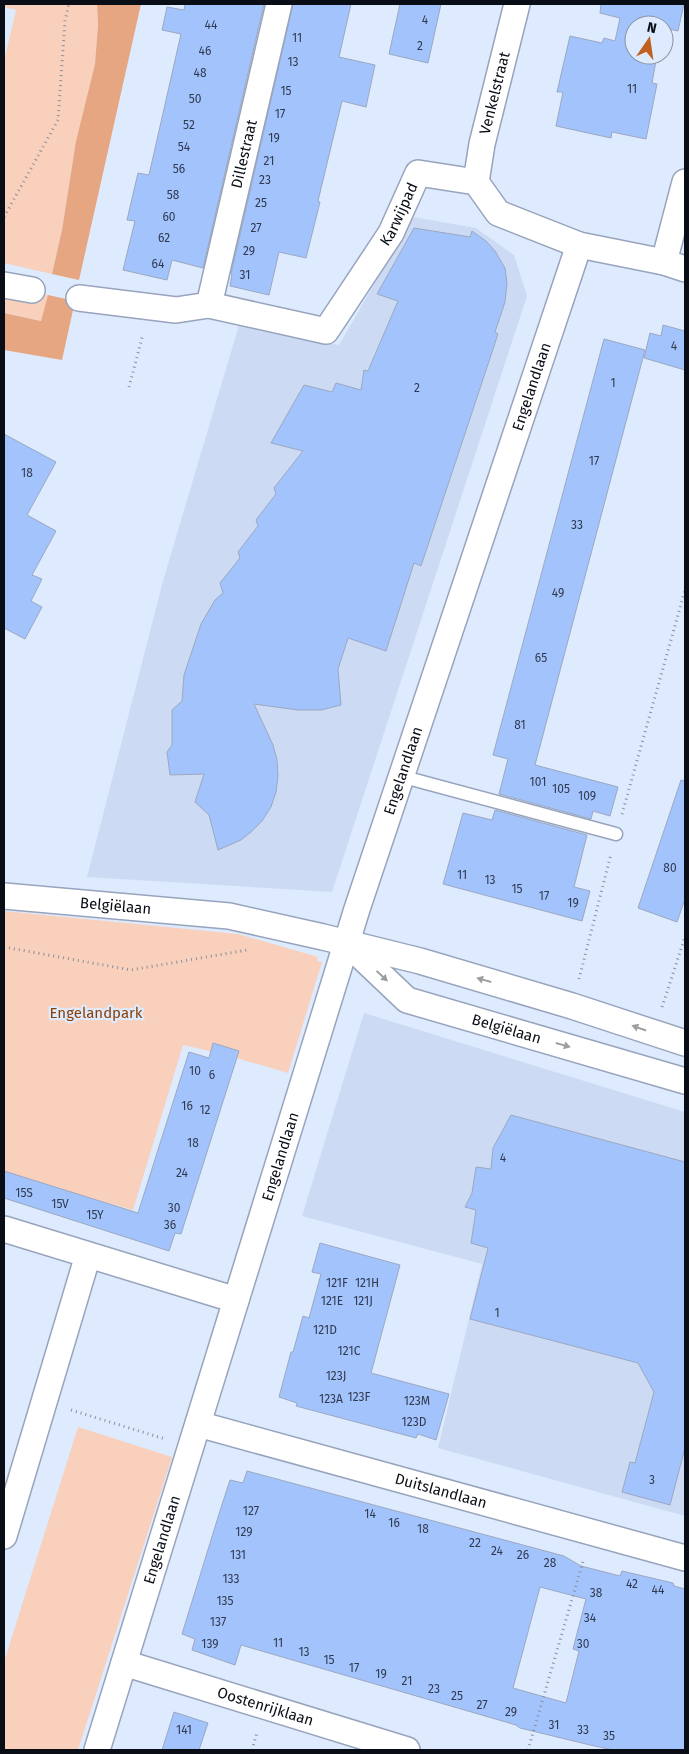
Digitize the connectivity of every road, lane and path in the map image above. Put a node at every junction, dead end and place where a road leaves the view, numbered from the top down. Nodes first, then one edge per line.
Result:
1 (69, 4) edge
2 (279, 4) edge
3 (517, 4) edge
4 (476, 182) junction
5 (685, 182) edge
6 (4, 217) edge
7 (579, 245) junction
8 (675, 265) edge
9 (4, 285) edge
10 (32, 290) dead end
11 (79, 298) dead end
12 (209, 305) junction
13 (150, 306) junction
14 (130, 387) dead end
15 (685, 590) edge
16 (400, 776) junction
17 (616, 834) junction
18 (4, 896) edge
19 (685, 936) edge
20 (346, 943) junction
21 (4, 947) edge
22 (256, 948) dead end
23 (578, 982) dead end
24 (662, 1008) dead end
25 (685, 1043) edge
26 (685, 1081) edge
27 (4, 1229) edge
28 (88, 1255) junction
29 (236, 1300) junction
30 (44, 1402) junction
31 (194, 1436) junction
32 (592, 1533) junction
33 (4, 1536) edge
34 (685, 1558) edge
35 (124, 1663) junction
36 (97, 1750) edge
37 (402, 1750) edge
38 (528, 1750) edge

1 - 6 path
2 - 12 street, Dillestraat
3 - 4 street, Venkelstraat
4 - 7 street
4 - 12 street, Karwijpad
5 - 8 street
7 - 8 street
7 - 16 street, Engelandlaan
9 - 10 street
11 - 13 street
12 - 13 street
13 - 14 path
15 - 17 path
16 - 17 lane
16 - 20 street, Engelandlaan
17 - 23 path
18 - 20 street, Belgiëlaan
19 - 24 path
25 -> 20 street, Belgiëlaan
20 -> 26 street, Belgiëlaan
20 - 29 street, Engelandlaan
21 - 22 path
27 - 28 street
28 - 29 street
28 - 30 street
29 - 31 street, Engelandlaan
30 - 31 path
30 - 33 street
31 - 32 street, Duitslandlaan
31 - 35 street, Engelandlaan
32 - 34 street, Duitslandlaan
32 - 38 path
35 - 36 street, Engelandlaan
35 - 37 street, Oostenrijklaan

